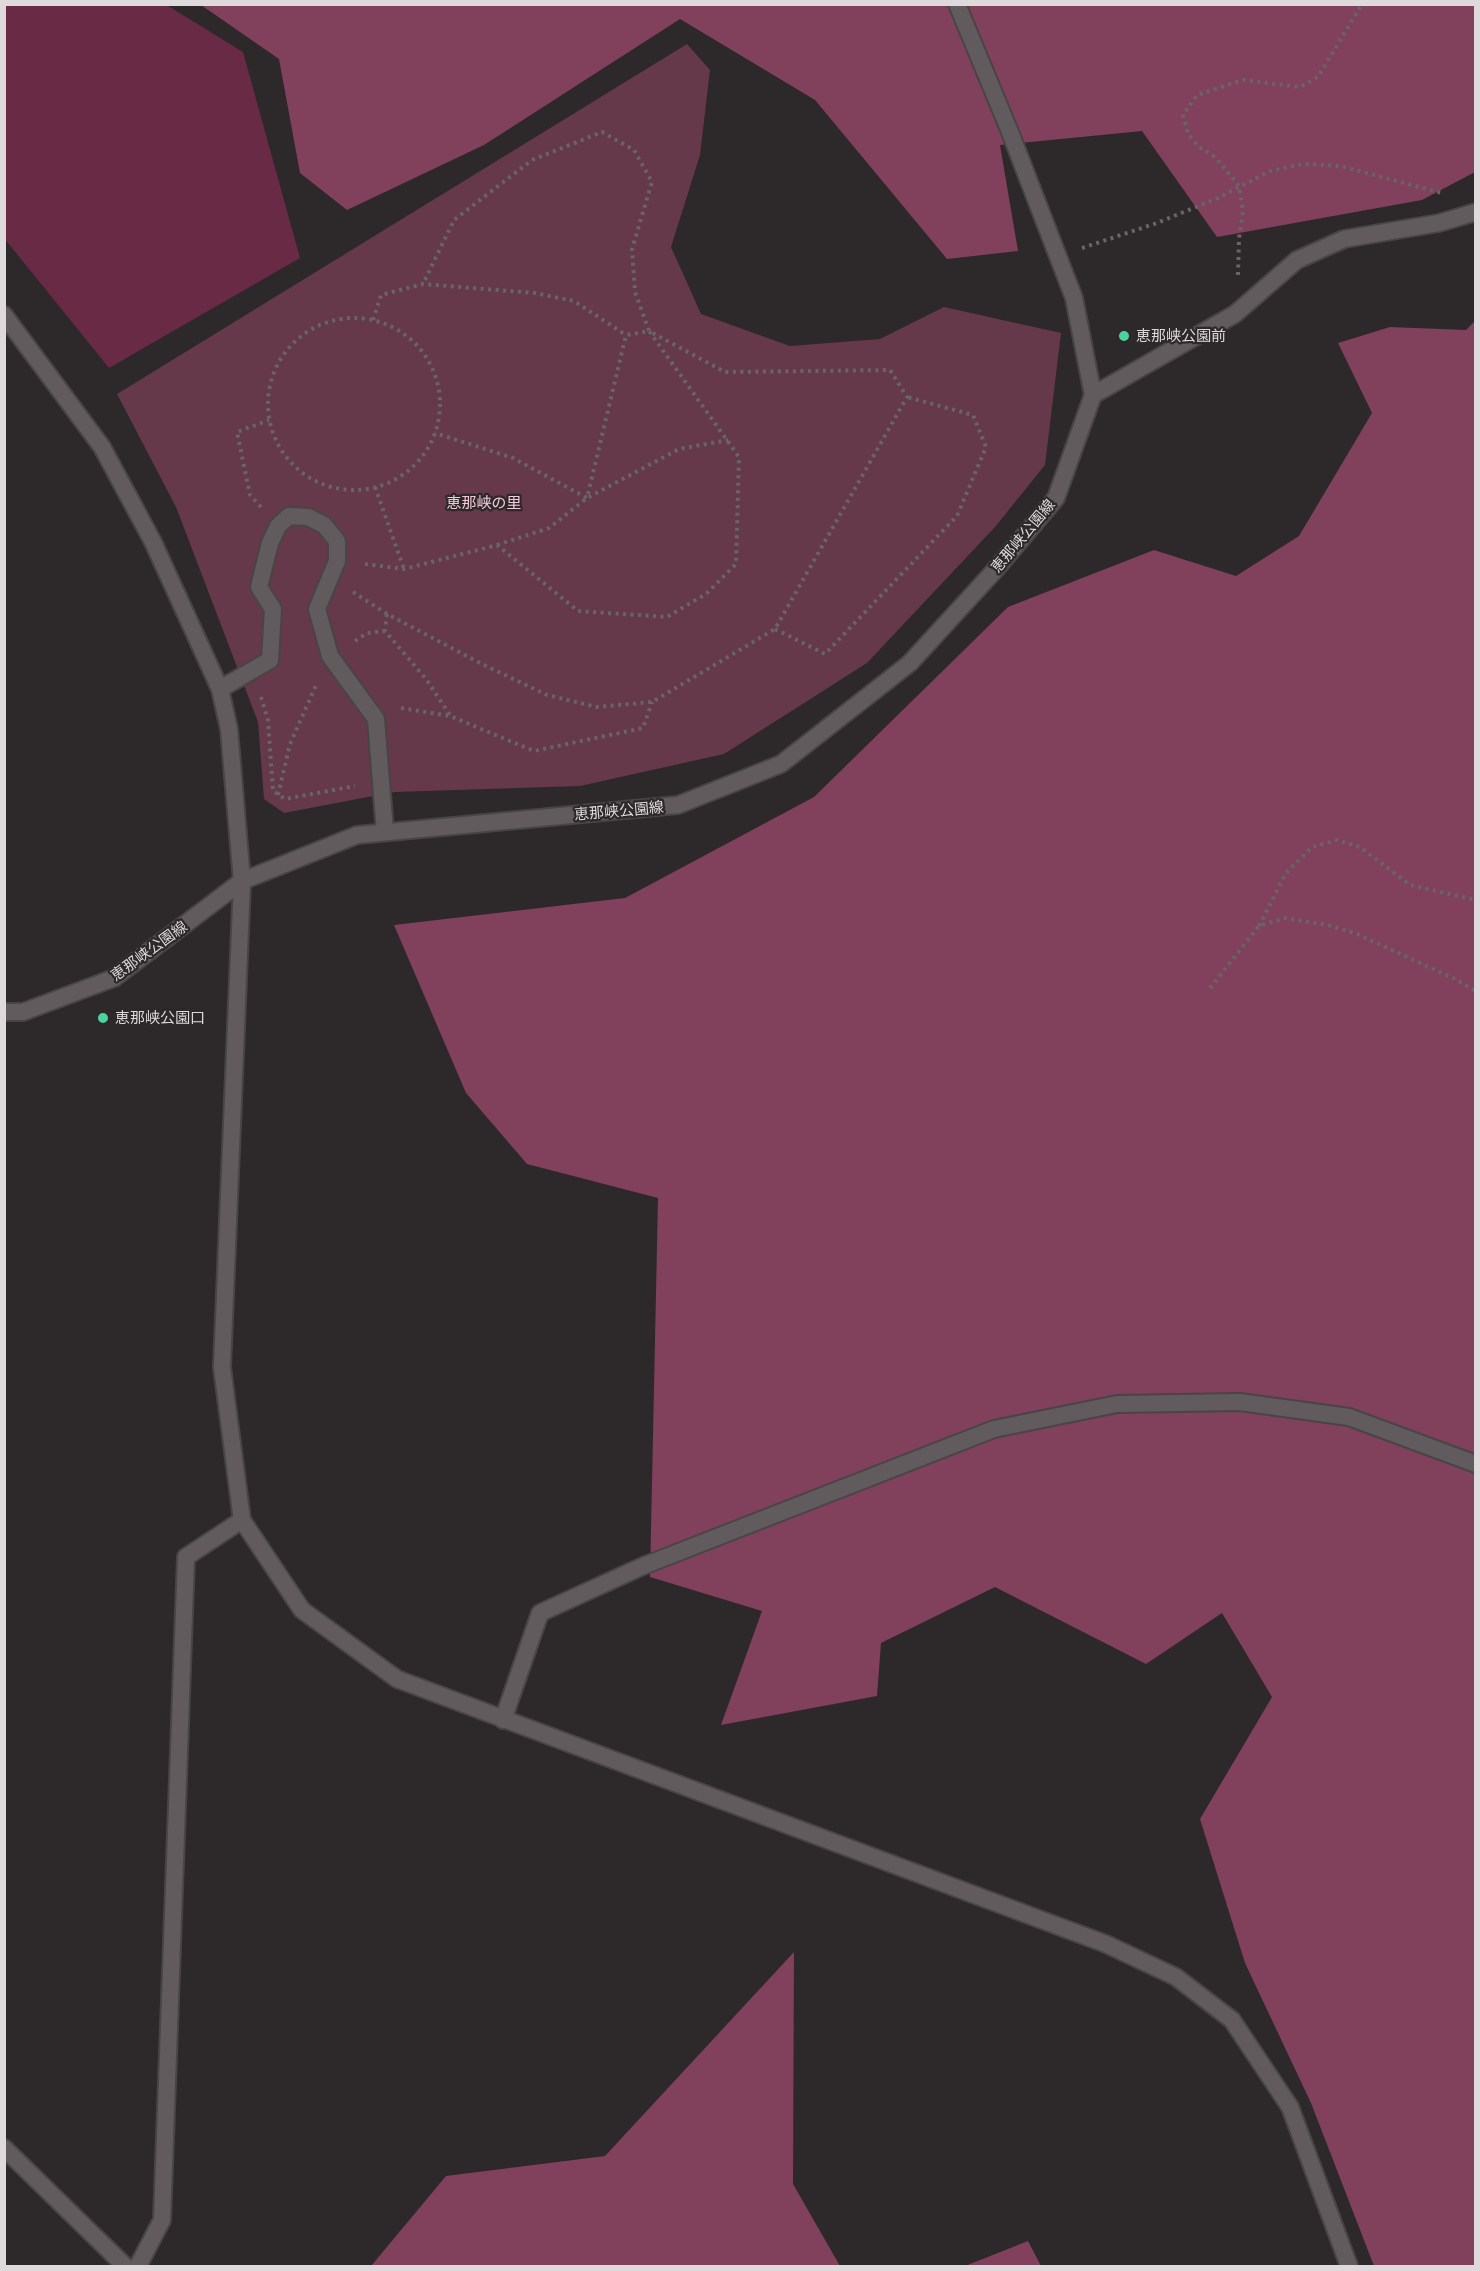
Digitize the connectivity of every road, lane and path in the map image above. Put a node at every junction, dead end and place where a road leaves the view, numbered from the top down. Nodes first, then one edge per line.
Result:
1 (957, 4) edge
2 (1362, 4) edge
3 (1239, 186) junction
4 (1444, 194) dead end
5 (1476, 212) edge
6 (1059, 255) junction
7 (423, 284) junction
8 (1247, 304) junction
9 (4, 315) edge
10 (373, 320) junction
11 (649, 331) junction
12 (626, 335) junction
13 (1093, 395) junction
14 (907, 397) junction
15 (269, 420) junction
16 (435, 433) junction
17 (728, 440) junction
18 (375, 487) junction
19 (587, 498) junction
20 (278, 526) junction
21 (497, 545) junction
22 (337, 561) junction
23 (404, 569) junction
24 (330, 577) junction
25 (387, 614) junction
26 (775, 629) junction
27 (385, 631) junction
28 (330, 656) junction
29 (253, 670) junction
30 (220, 689) junction
31 (652, 702) junction
32 (450, 716) junction
33 (376, 719) junction
34 (381, 781) junction
35 (278, 795) junction
36 (385, 832) junction
37 (242, 881) junction
38 (1476, 900) edge
39 (1259, 926) junction
40 (1210, 988) dead end
41 (1476, 991) edge
42 (4, 1012) edge
43 (1476, 1464) edge
44 (242, 1520) junction
45 (502, 1720) junction
46 (4, 2148) edge
47 (125, 2266) edge
48 (138, 2266) edge
49 (1349, 2266) edge

1 - 6 street
2 - 3 path
3 - 4 path
3 - 6 path
3 - 8 path
5 - 8 street
6 - 13 street
7 - 10 path
7 - 11 path
7 - 12 path
8 - 13 street
9 - 30 street
10 - 15 path
10 - 16 path
11 - 12 path
11 - 14 path
11 - 17 path
12 - 19 path
13 - 36 street, 恵那峡公園線
14 - 26 path
14 - 26 path
15 - 18 path
15 - 20 path
16 - 18 path
16 - 19 path
17 - 19 path
17 - 21 path
18 - 23 path
19 - 21 path
20 - 22 street
20 - 29 street
21 - 23 path
22 - 23 path
22 - 24 street
24 - 25 path
24 - 28 street
25 - 27 path
25 - 31 path
26 - 31 path
27 - 28 path
27 - 32 path
28 - 33 street
28 - 35 path
29 - 30 street
29 - 35 path
30 - 37 street
31 - 32 path
32 - 33 path
33 - 34 street
34 - 35 path
34 - 36 street
36 - 37 street, 恵那峡公園線
37 - 42 street, 恵那峡公園線
37 - 44 street
38 - 39 path
39 - 40 path
39 - 41 path
43 - 45 street
44 - 45 street
44 - 48 street
45 - 49 street
46 - 47 street

